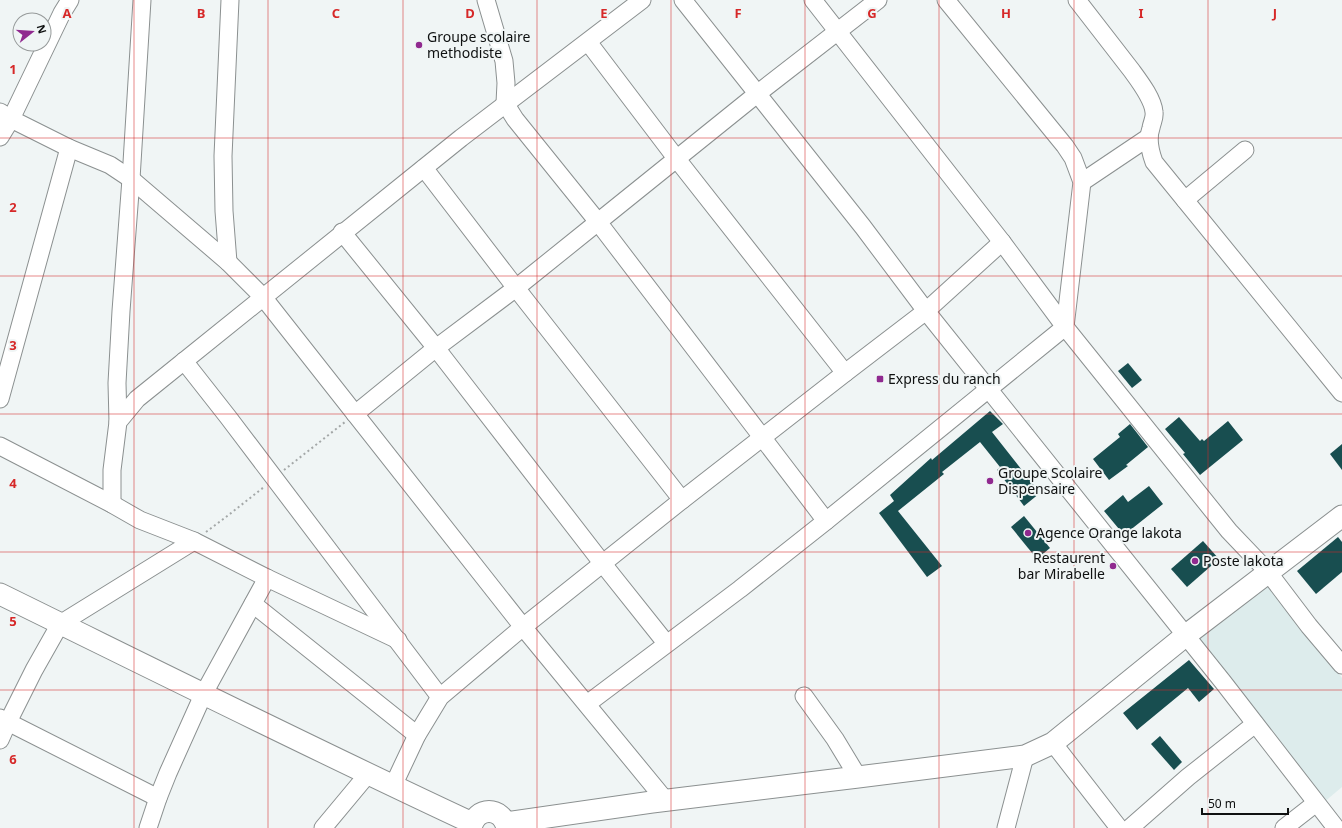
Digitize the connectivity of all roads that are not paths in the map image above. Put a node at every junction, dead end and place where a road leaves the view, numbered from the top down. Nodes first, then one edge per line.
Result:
1 (70, 0) edge
2 (142, 0) edge
3 (230, 0) edge
4 (486, 0) edge
5 (642, 0) edge
6 (683, 0) edge
7 (813, 0) edge
8 (878, 0) edge
9 (946, 0) edge
10 (1077, 0) edge
11 (837, 31) junction
12 (588, 42) junction
13 (756, 94) junction
14 (505, 103) junction
15 (5, 115) edge
16 (0, 137) edge
17 (1150, 137) junction
18 (70, 148) junction
19 (1245, 150) dead end
20 (676, 158) junction
21 (424, 168) junction
22 (132, 179) junction
23 (1082, 182) junction
24 (1185, 200) junction
25 (598, 222) junction
26 (342, 232) junction
27 (1002, 242) junction
28 (228, 262) junction
29 (516, 288) junction
30 (263, 297) junction
31 (926, 311) junction
32 (1065, 327) junction
33 (436, 348) junction
34 (184, 361) junction
35 (845, 373) junction
36 (989, 390) junction
37 (1342, 393) edge
38 (0, 399) edge
39 (355, 414) junction
40 (118, 422) junction
41 (762, 438) junction
42 (0, 446) edge
43 (682, 500) junction
44 (112, 504) junction
45 (1341, 518) edge
46 (826, 521) junction
47 (194, 540) junction
48 (603, 564) junction
49 (1268, 572) junction
50 (267, 578) junction
51 (0, 594) edge
52 (253, 604) junction
53 (60, 624) junction
54 (523, 627) junction
55 (1185, 636) junction
56 (398, 640) junction
57 (666, 643) junction
58 (1340, 658) edge
59 (203, 694) junction
60 (804, 696) dead end
61 (440, 697) junction
62 (587, 704) junction
63 (4, 720) edge
64 (1255, 724) junction
65 (417, 735) junction
66 (0, 740) edge
67 (1053, 743) junction
68 (1025, 756) junction
69 (368, 774) junction
70 (858, 777) junction
71 (393, 786) junction
72 (158, 798) junction
73 (666, 801) junction
74 (1316, 803) junction
75 (471, 825) edge
76 (507, 826) edge
77 (148, 828) edge
78 (323, 828) edge
79 (1006, 828) edge
80 (1119, 828) edge
81 (1130, 828) edge
82 (1284, 828) edge
83 (1336, 828) edge

1 - 15 street
2 - 22 street
3 - 28 street
4 - 14 street
5 - 12 street
6 - 13 street
7 - 11 street
8 - 11 street
9 - 23 street
10 - 17 street
11 - 13 street
11 - 27 street
12 - 14 street
12 - 20 street
13 - 20 street
13 - 31 street
14 - 21 street
14 - 25 street
15 - 16 street
15 - 18 street
17 - 23 street
17 - 24 street
18 - 22 street
18 - 38 street
19 - 24 street
20 - 25 street
20 - 35 street
21 - 26 street
21 - 29 street
22 - 28 street
22 - 40 street
23 - 32 street
24 - 37 street
25 - 29 street
25 - 41 street
26 - 30 street
26 - 33 street
27 - 31 street
27 - 32 street
28 - 30 street
29 - 33 street
29 - 43 street
30 - 34 street
30 - 39 street
31 - 35 street
31 - 36 street
32 - 36 street
32 - 49 street
33 - 39 street
33 - 48 street
34 - 40 street
34 - 56 street
35 - 41 street
36 - 46 street
36 - 55 street
39 - 54 street
40 - 44 street
41 - 43 street
41 - 46 street
42 - 44 street
43 - 48 street
44 - 47 street
45 - 49 main road
46 - 57 street
47 - 50 street
47 - 53 street
48 - 54 street
48 - 57 street
49 - 55 main road
49 - 58 street
50 - 52 street
50 - 56 street
51 - 53 main road
52 - 59 street
52 - 65 street
53 - 59 main road
53 - 63 street
54 - 61 street
54 - 62 street
55 - 64 street
55 - 67 main road
56 - 61 street
57 - 62 street
59 - 69 main road
59 - 72 street
60 - 70 street
61 - 65 street
62 - 73 street
63 - 66 street
63 - 72 street
64 - 74 street
64 - 81 street
65 - 71 street
67 - 68 main road
67 - 80 street
68 - 70 main road
68 - 79 street
69 - 71 main road
69 - 78 street
70 - 73 main road
71 - 75 main road
72 - 77 street
73 - 76 main road
74 - 82 street
74 - 83 street
75 - 76 main road

